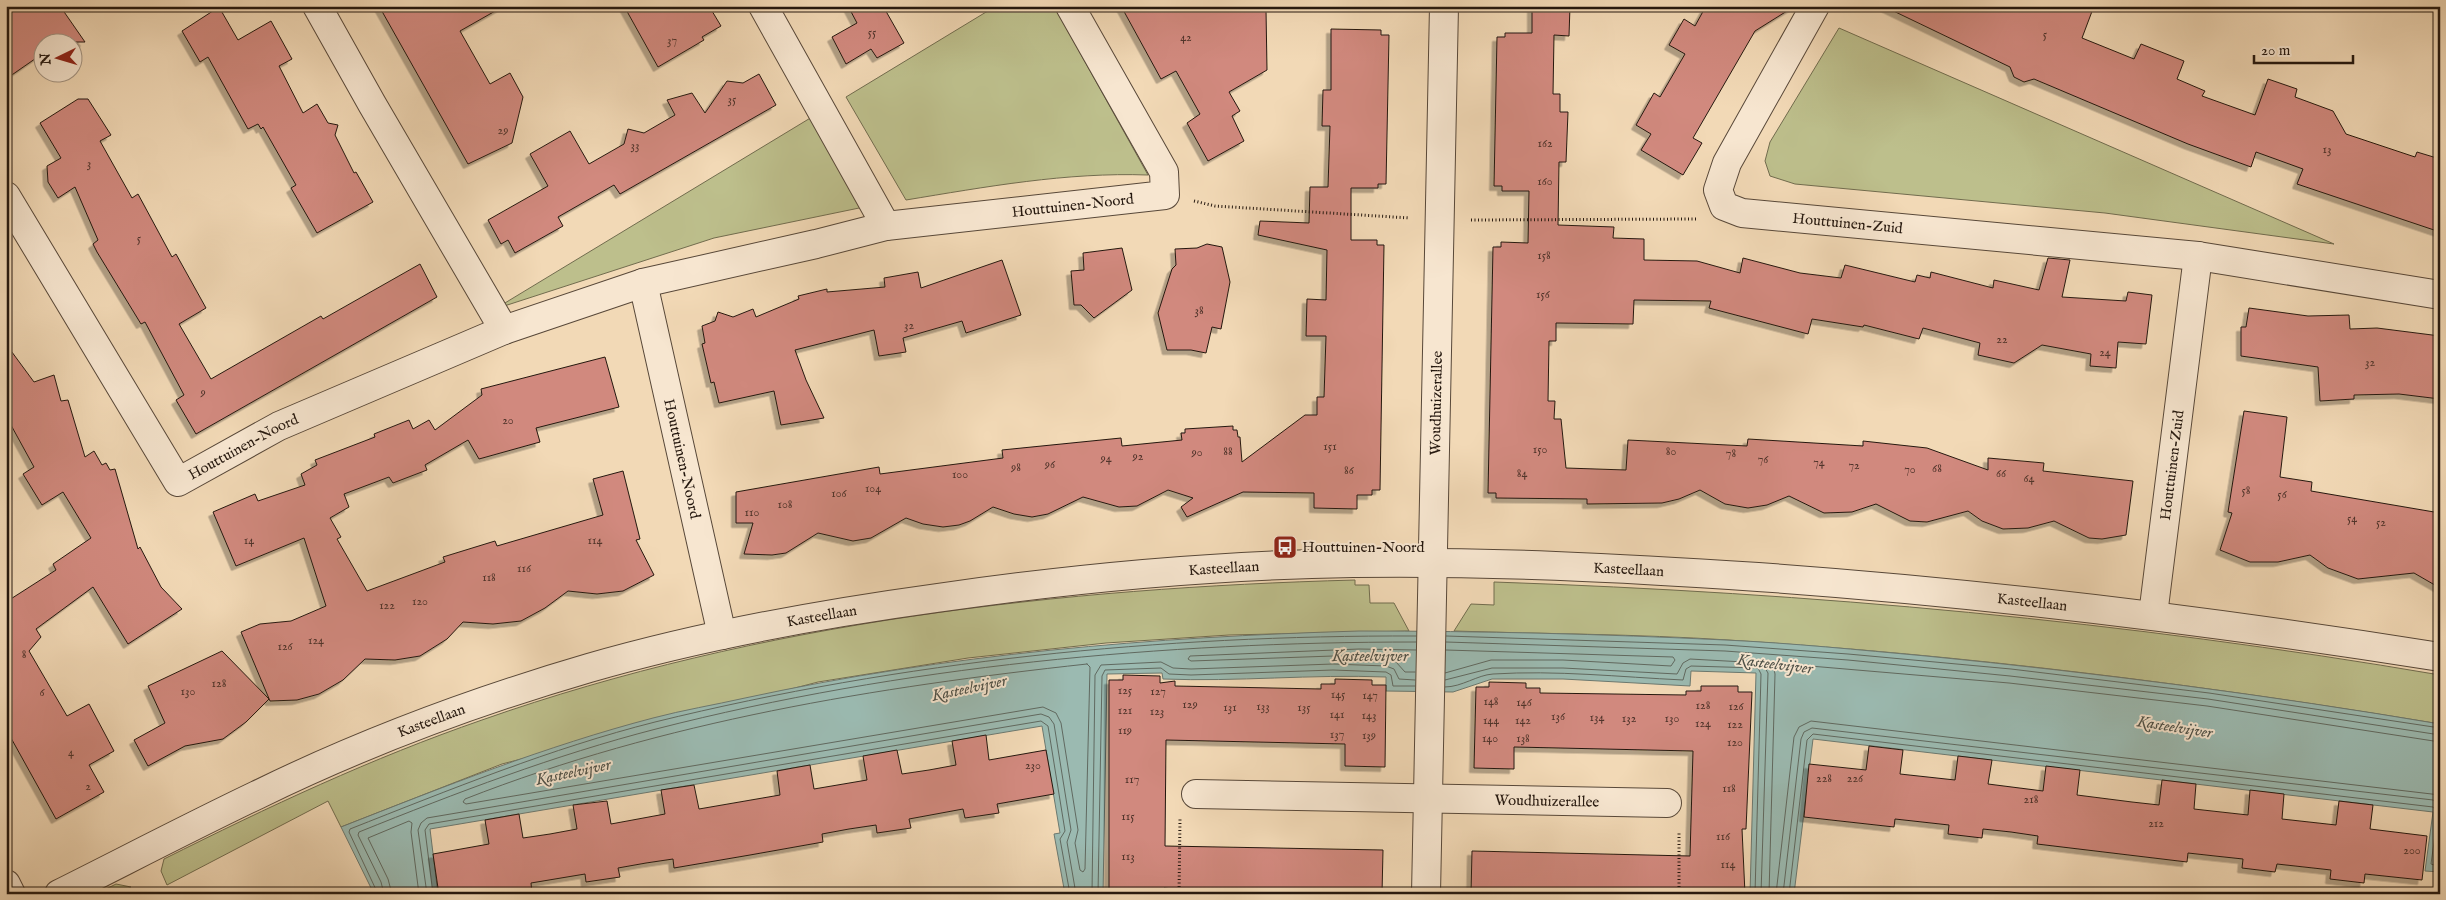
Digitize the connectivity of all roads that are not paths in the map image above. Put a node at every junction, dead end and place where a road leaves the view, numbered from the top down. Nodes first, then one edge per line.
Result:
1 (317, 6) edge
2 (763, 6) edge
3 (1070, 6) edge
4 (1444, 6) edge
5 (1815, 6) edge
6 (6, 196) edge
7 (886, 226) junction
8 (2198, 256) junction
9 (643, 283) junction
10 (2440, 295) edge
11 (504, 330) junction
12 (1432, 564) junction
13 (2153, 615) junction
14 (722, 634) junction
15 (2440, 657) edge
16 (1196, 794) road end
17 (1428, 799) junction
18 (1667, 803) road end
19 (6, 884) edge
20 (11, 894) edge
21 (59, 894) edge
22 (1426, 894) edge

1 - 11 street
2 - 7 street
3 - 7 street, Houttuinen-Noord
4 - 12 street, Woudhuizerallee
5 - 8 street, Houttuinen-Zuid
6 - 11 street, Houttuinen-Noord
7 - 9 street, Houttuinen-Noord
8 - 10 street, Houttuinen-Zuid
8 - 13 street, Houttuinen-Zuid
9 - 11 street, Houttuinen-Noord
9 - 14 street, Houttuinen-Noord
12 - 13 street, Kasteellaan
12 - 14 street, Kasteellaan
12 - 17 street, Woudhuizerallee
13 - 15 street, Kasteellaan
14 - 21 street, Kasteellaan
16 - 17 street, Woudhuizerallee
17 - 18 street, Woudhuizerallee
17 - 22 street, Woudhuizerallee
19 - 20 street

